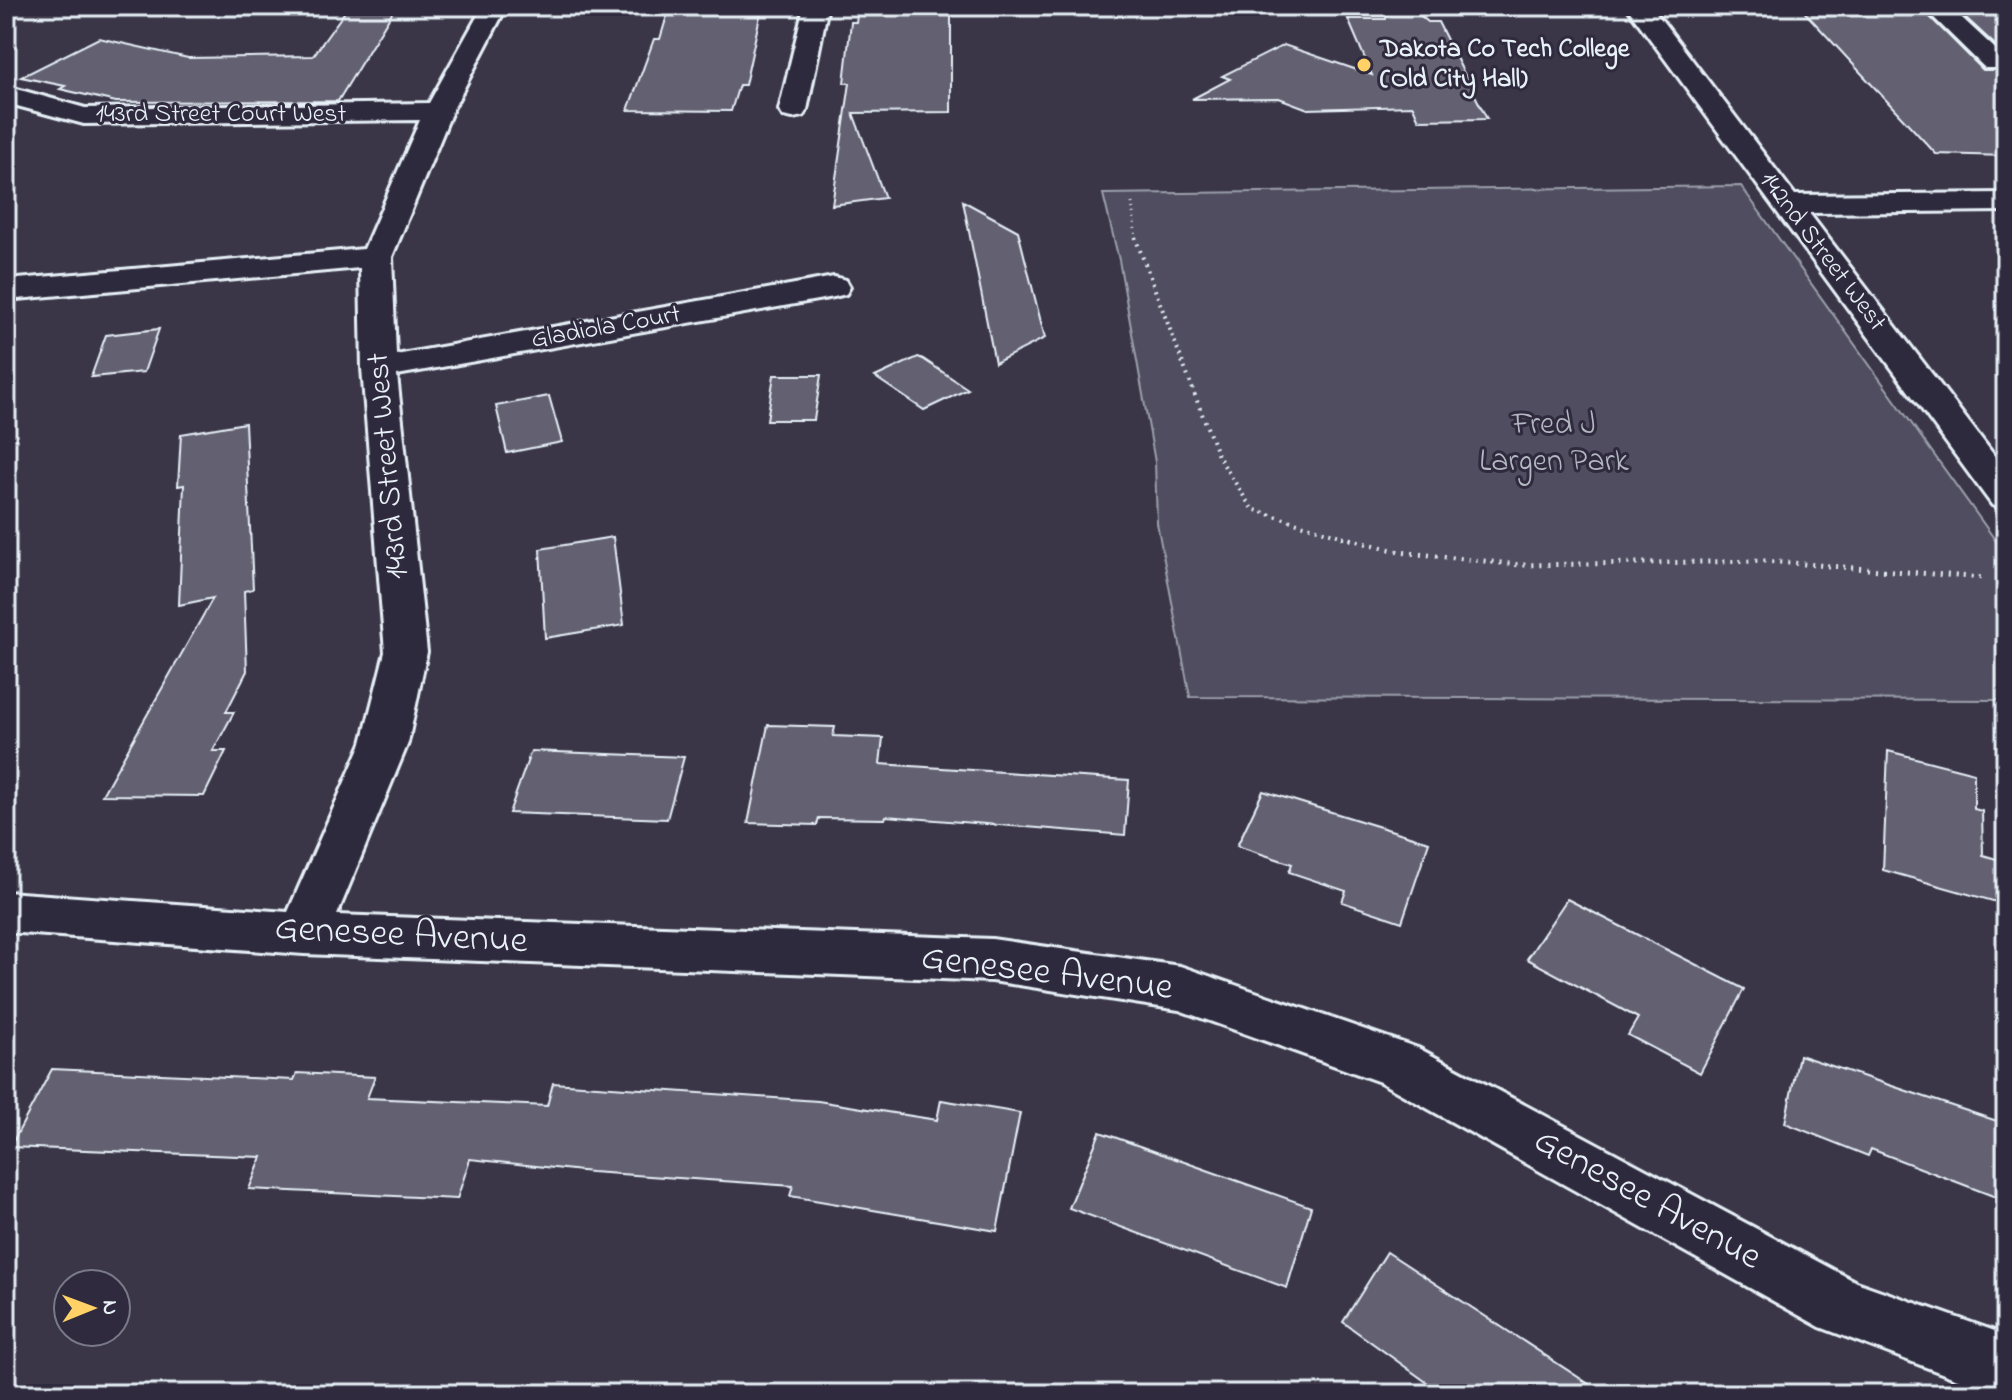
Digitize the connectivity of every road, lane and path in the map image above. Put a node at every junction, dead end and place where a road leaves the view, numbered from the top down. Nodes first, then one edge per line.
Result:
1 (495, 6) edge
2 (816, 6) edge
3 (1638, 6) edge
4 (1934, 6) edge
5 (1994, 62) dead end
6 (6, 94) edge
7 (793, 110) dead end
8 (438, 111) junction
9 (2006, 202) edge
10 (1132, 203) dead end
11 (1786, 204) junction
12 (376, 257) junction
13 (834, 287) dead end
14 (6, 290) edge
15 (379, 368) junction
16 (2006, 497) edge
17 (1984, 578) dead end
18 (6, 912) edge
19 (304, 934) junction
20 (2006, 1366) edge

1 - 8 street, 143rd Street West
2 - 7 street
3 - 11 street, 142nd Street West
4 - 5 street
6 - 8 street, 143rd Street Court West
8 - 12 street, 143rd Street West
9 - 11 street
10 - 17 path
11 - 16 street, 142nd Street West
12 - 14 street
12 - 15 street, 143rd Street West
13 - 15 street, Gladiola Court
15 - 19 street, 143rd Street West
18 - 19 street, Genesee Avenue
19 - 20 street, Genesee Avenue

